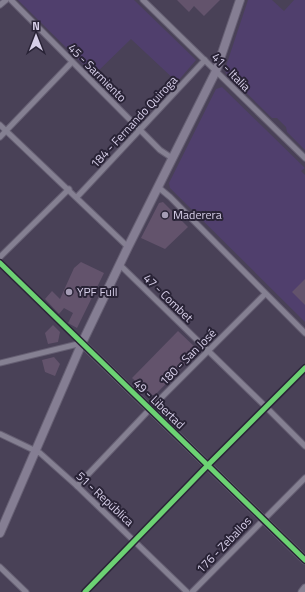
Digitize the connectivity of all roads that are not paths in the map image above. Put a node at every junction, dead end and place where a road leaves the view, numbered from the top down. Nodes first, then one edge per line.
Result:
1 (6, 0) edge
2 (10, 0) edge
3 (143, 0) edge
4 (240, 0) edge
5 (0, 5) edge
6 (205, 60) junction
7 (72, 62) junction
8 (216, 71) junction
9 (0, 125) edge
10 (140, 130) junction
11 (6, 131) junction
12 (0, 137) edge
13 (172, 158) junction
14 (305, 158) edge
15 (158, 187) junction
16 (68, 189) junction
17 (77, 197) junction
18 (128, 247) junction
19 (0, 257) edge
20 (0, 263) edge
21 (120, 265) junction
22 (265, 294) junction
23 (305, 333) edge
24 (82, 344) junction
25 (208, 350) junction
26 (0, 363) edge
27 (305, 368) edge
28 (266, 407) junction
29 (150, 409) junction
30 (0, 434) edge
31 (305, 446) edge
32 (35, 450) junction
33 (208, 465) junction
34 (305, 478) edge
35 (77, 486) junction
36 (263, 519) junction
37 (0, 533) edge
38 (134, 541) junction
39 (305, 560) edge
40 (0, 567) edge
41 (305, 588) edge
42 (26, 592) edge
43 (85, 592) edge
44 (187, 592) edge
45 (192, 592) edge
46 (302, 592) edge

1 - 5 street
2 - 7 street, 45 - Sarmiento
3 - 6 street, 41 - Italia
4 - 8 main road
6 - 8 street, 41 - Italia
6 - 10 street, 184 - Fernando Quiroga
7 - 10 street, 45 - Sarmiento
7 - 11 street
8 - 13 main road
8 - 14 street, 41 - Italia
9 - 11 street
10 - 13 street, 45 - Sarmiento
10 - 17 street, 184 - Fernando Quiroga
11 - 12 street
11 - 16 street
13 - 15 main road
15 - 18 main road
15 - 22 street
16 - 17 street
16 - 19 street
17 - 18 street
18 - 21 main road
20 - 24 street, 49 - Libertad
21 - 24 main road
21 - 25 street, 47 - Combet
22 - 23 street
22 - 25 street, 180 - San José
24 - 26 street
24 - 29 street, 49 - Libertad
24 - 32 main road
25 - 28 street, 47 - Combet
25 - 29 street, 180 - San José
27 - 28 street
28 - 31 street, 47 - Combet
28 - 33 street
29 - 33 street, 49 - Libertad
29 - 35 street, 180 - San José
30 - 32 street, 51 - República
32 - 35 street, 51 - República
32 - 37 main road
33 - 36 street, 49 - Libertad
33 - 38 street
34 - 36 street, 176 - Zeballos
35 - 38 street, 51 - República
36 - 39 street, 49 - Libertad
36 - 45 street, 176 - Zeballos
38 - 43 street
38 - 44 street, 51 - República
40 - 42 street
41 - 46 street

